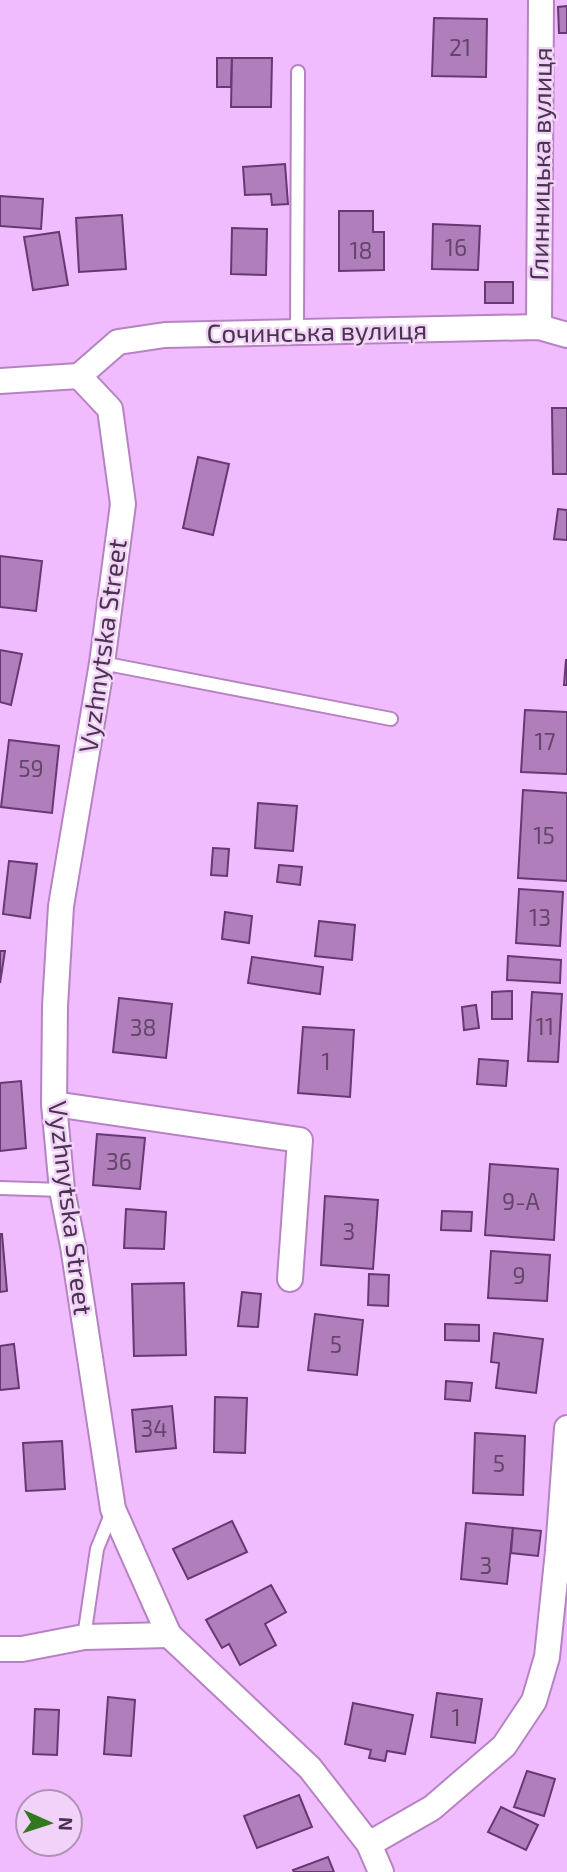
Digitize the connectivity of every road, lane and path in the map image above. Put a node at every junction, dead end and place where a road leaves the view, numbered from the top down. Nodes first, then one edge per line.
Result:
1 (541, 0) edge
2 (298, 72) dead end
3 (539, 327) junction
4 (297, 331) junction
5 (567, 335) edge
6 (79, 376) junction
7 (0, 381) edge
8 (102, 663) junction
9 (391, 719) dead end
10 (54, 1104) junction
11 (0, 1188) edge
12 (62, 1190) junction
13 (290, 1279) dead end
14 (567, 1429) edge
15 (113, 1509) junction
16 (169, 1635) junction
17 (84, 1637) junction
18 (0, 1649) edge
19 (369, 1844) junction
20 (381, 1872) edge

1 - 3 street, Глинницька вулиця
2 - 4 lane
3 - 4 street, Сочинська вулиця
3 - 5 street, Сочинська вулиця
4 - 6 street, Сочинська вулиця
6 - 7 street
6 - 8 street, Vyzhnytska Street
8 - 9 lane
8 - 10 street, Vyzhnytska Street
10 - 12 street, Vyzhnytska Street
10 - 13 street
11 - 12 lane
12 - 15 street, Vyzhnytska Street
14 - 19 street
15 - 16 street, Vyzhnytska Street
15 - 17 lane
16 - 17 street
16 - 19 street, Vyzhnytska Street
17 - 18 street
19 - 20 street, Vyzhnytska Street

